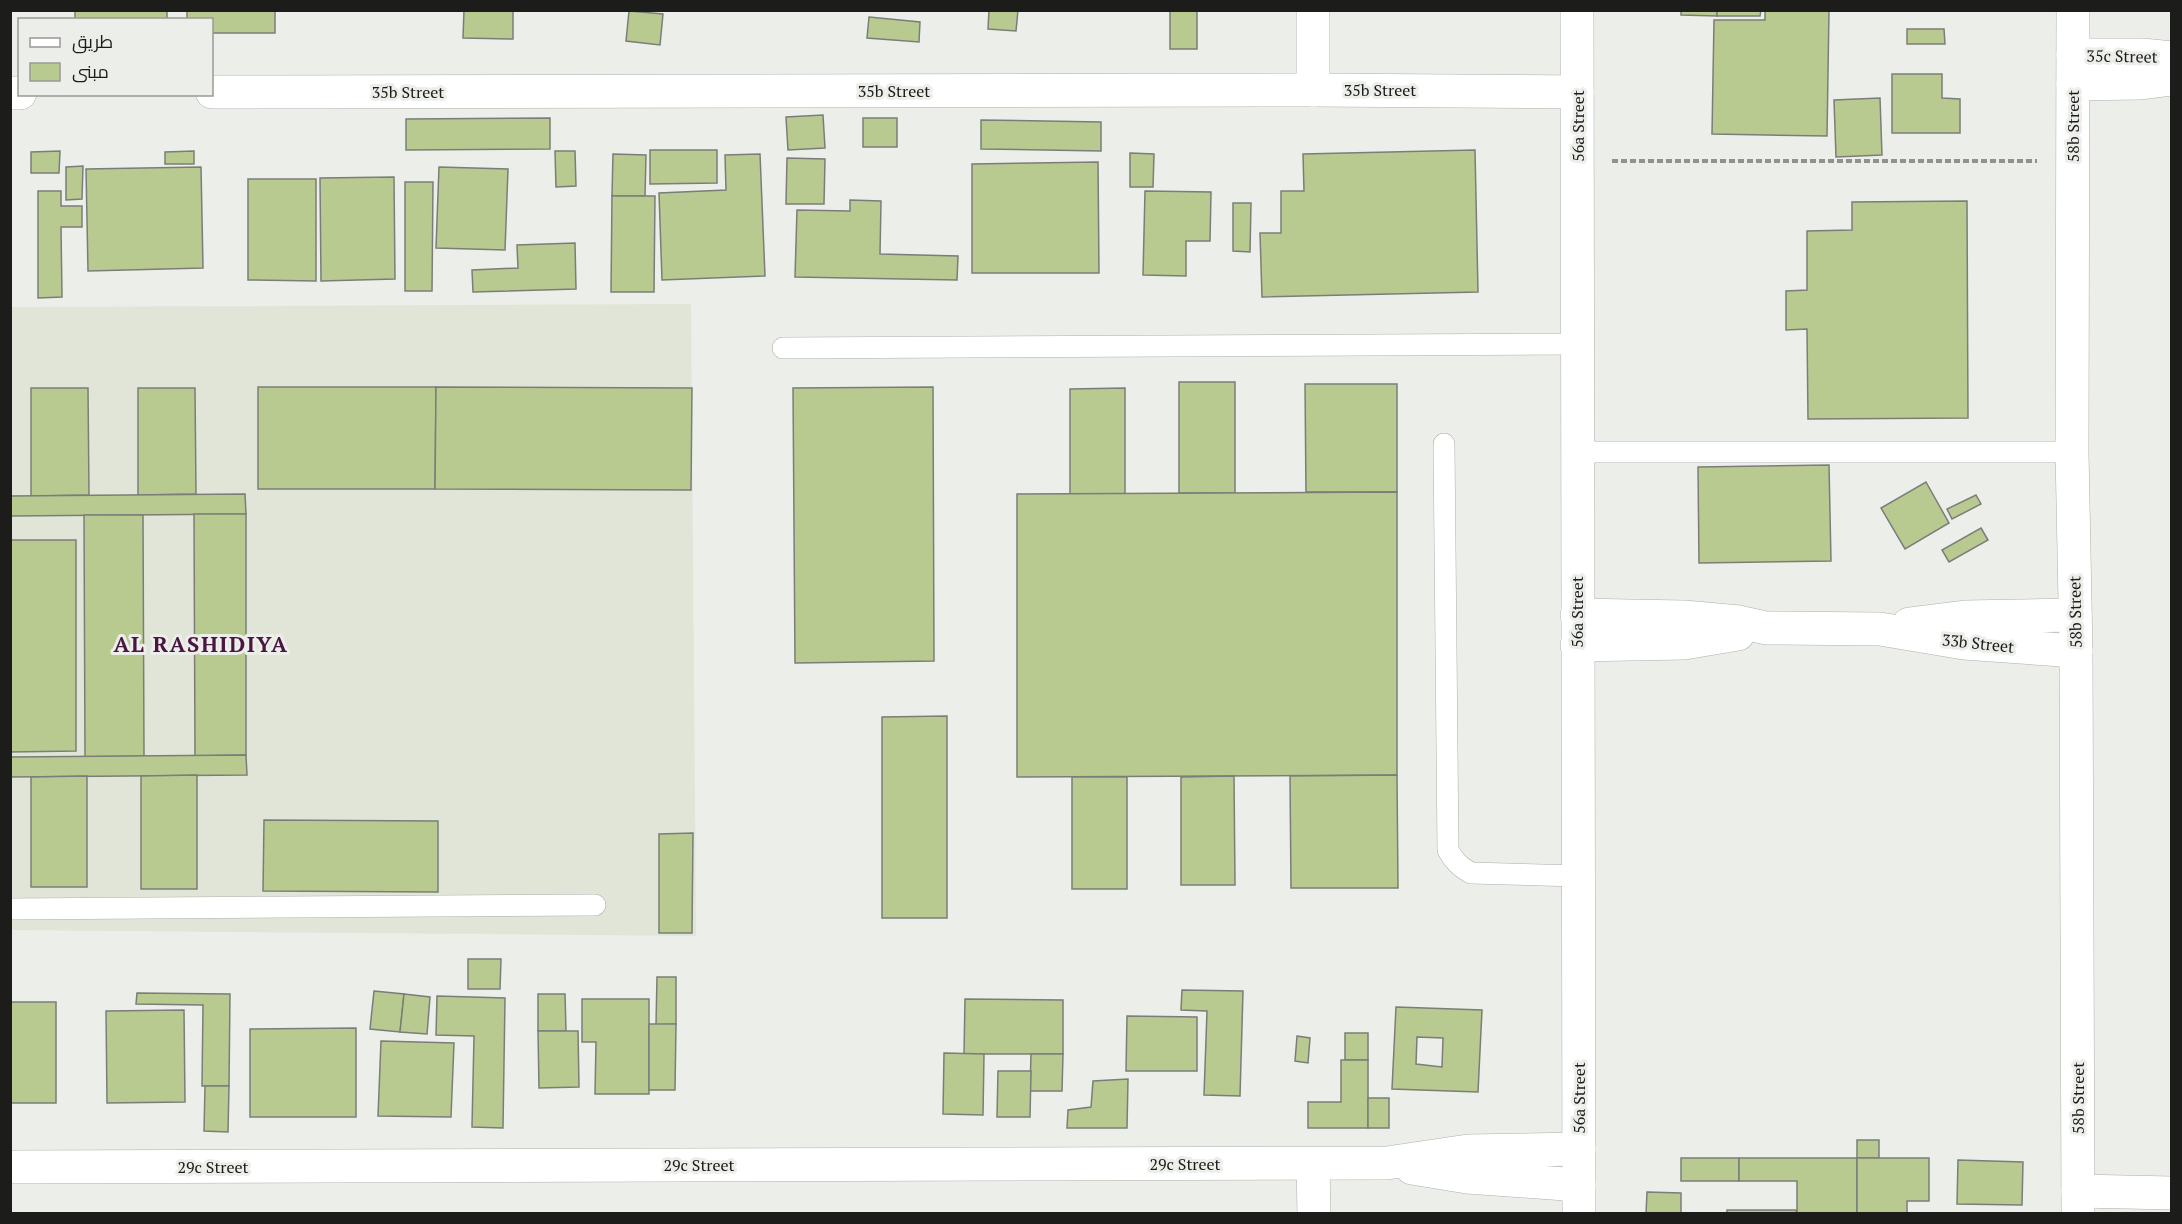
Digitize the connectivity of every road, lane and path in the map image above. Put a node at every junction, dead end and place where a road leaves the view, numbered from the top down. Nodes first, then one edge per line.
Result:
1 (1313, 10) edge
2 (1577, 10) edge
3 (2073, 10) edge
4 (2172, 58) edge
5 (2073, 69) junction
6 (2172, 79) edge
7 (1313, 90) junction
8 (213, 92) edge
9 (1577, 92) junction
10 (1578, 161) junction
11 (2073, 162) junction
12 (1578, 344) junction
13 (783, 348) dead end
14 (1444, 444) dead end
15 (1578, 452) junction
16 (2072, 452) junction
17 (2075, 615) junction
18 (1880, 629) junction
19 (1577, 630) junction
20 (2076, 651) junction
21 (1578, 876) junction
22 (595, 905) dead end
23 (10, 909) edge
24 (1579, 1149) junction
25 (1387, 1163) junction
26 (1313, 1164) junction
27 (10, 1167) edge
28 (2172, 1193) edge
29 (1579, 1199) edge
30 (2078, 1202) edge
31 (1314, 1214) edge

1 - 7 street
2 - 9 street, 56a Street
3 - 5 street, 58b Street
4 - 5 street, 35c Street
5 - 6 street, 35c Street
5 - 11 street, 58b Street
7 - 8 street, 35b Street
7 - 9 street, 35b Street
9 - 10 street, 56a Street
10 - 11 path
10 - 12 street, 56a Street
11 - 16 street, 58b Street
12 - 13 lane
12 - 15 street, 56a Street
14 - 21 lane
15 - 16 lane
15 - 19 street, 56a Street
16 - 17 street, 58b Street
17 - 18 street, 33b Street
17 - 20 street, 58b Street
18 - 19 street, 33b Street
18 - 20 street, 33b Street
19 - 21 street, 56a Street
20 - 30 street, 58b Street
21 - 24 street, 56a Street
22 - 23 lane
24 - 25 street, 29c Street
24 - 29 street, 56a Street
25 - 26 street, 29c Street
25 - 29 street, 29c Street
26 - 27 street, 29c Street
26 - 31 street
28 - 30 street

